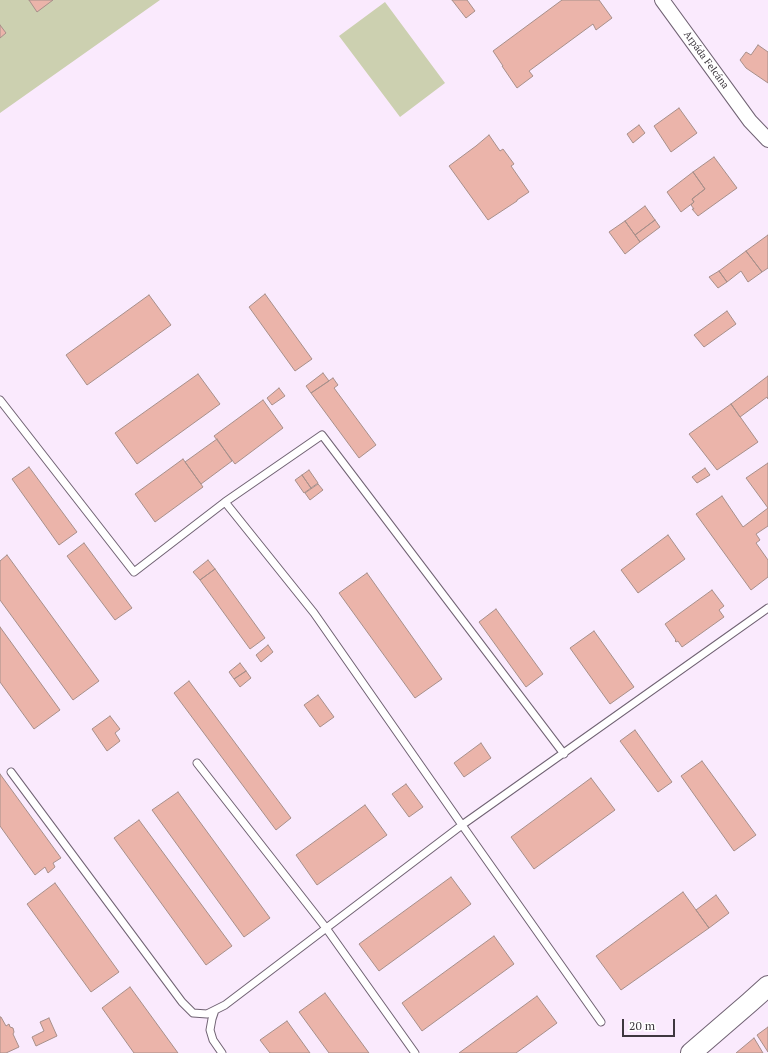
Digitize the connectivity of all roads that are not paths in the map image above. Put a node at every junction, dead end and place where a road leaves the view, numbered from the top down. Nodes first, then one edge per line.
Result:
1 (662, 0) edge
2 (750, 120) junction
3 (768, 124) edge
4 (768, 140) edge
5 (0, 400) edge
6 (225, 502) junction
7 (768, 608) edge
8 (564, 754) junction
9 (197, 763) dead end
10 (11, 772) dead end
11 (462, 825) junction
12 (326, 928) junction
13 (768, 986) edge
14 (215, 1010) junction
15 (601, 1022) dead end
16 (222, 1053) edge
17 (415, 1053) edge
18 (691, 1053) edge

1 - 2 street, Arpáda Felcána
2 - 3 street
2 - 4 street, Arpáda Felcána
5 - 6 lane
6 - 8 lane
6 - 11 lane
7 - 8 lane
8 - 11 lane
9 - 12 lane
10 - 14 lane
11 - 12 lane
11 - 15 lane
12 - 14 lane
12 - 17 lane
13 - 18 main road
14 - 16 lane

